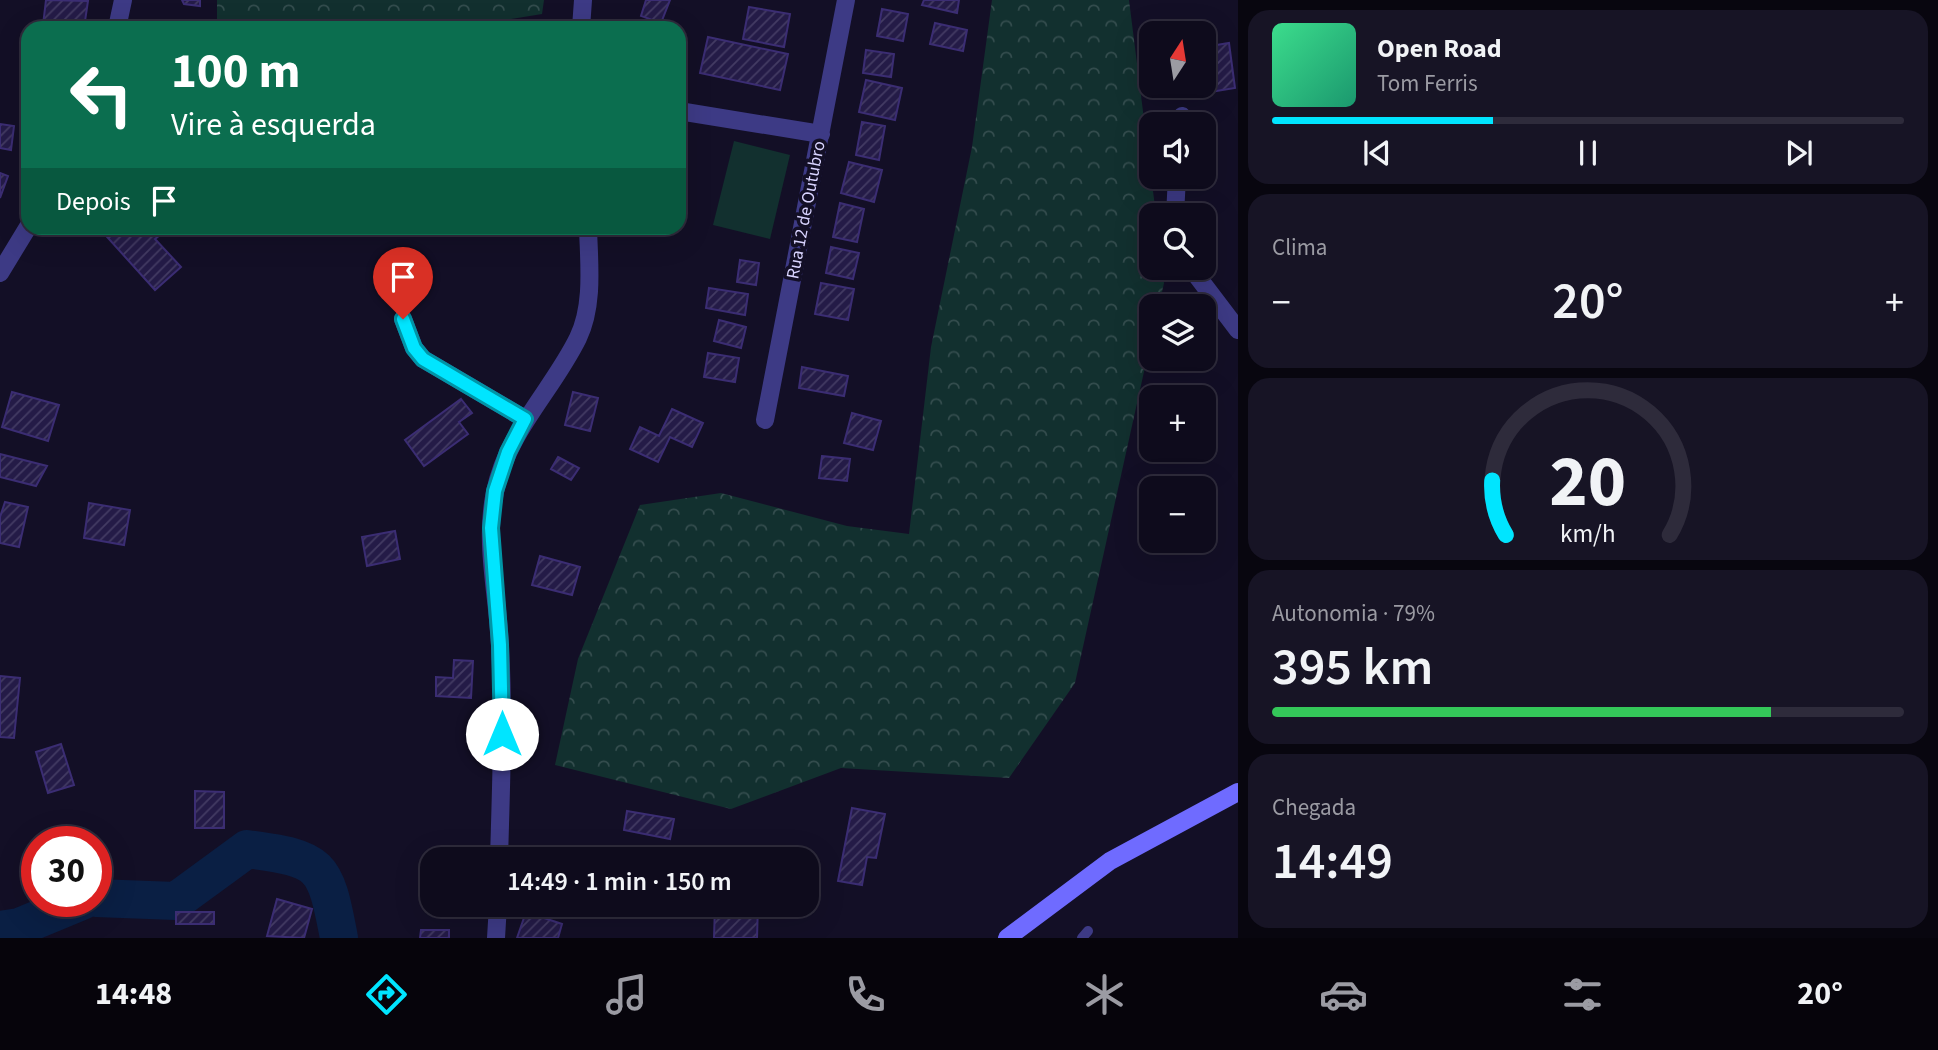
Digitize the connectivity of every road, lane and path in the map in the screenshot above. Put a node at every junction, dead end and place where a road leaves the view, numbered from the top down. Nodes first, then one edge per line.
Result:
1 (123, 0) edge
2 (583, 0) edge
3 (846, 0) edge
4 (118, 21) edge
5 (582, 21) edge
6 (686, 112) edge
7 (821, 134) junction
8 (23, 235) edge
9 (588, 235) edge
10 (0, 273) edge
11 (1200, 280) edge
12 (403, 319) dead end
13 (1238, 330) edge
14 (525, 419) junction
15 (765, 420) dead end
16 (1238, 792) edge
17 (499, 847) edge
18 (497, 917) edge
19 (496, 938) edge
20 (1007, 938) edge

1 - 4 street
2 - 5 street
3 - 7 street, Rua 12 de Outubro
6 - 7 street
7 - 15 street, Rua 12 de Outubro
8 - 10 street
9 - 14 street
11 - 13 street
12 - 14 street
14 - 17 street
16 - 20 main road
18 - 19 street

